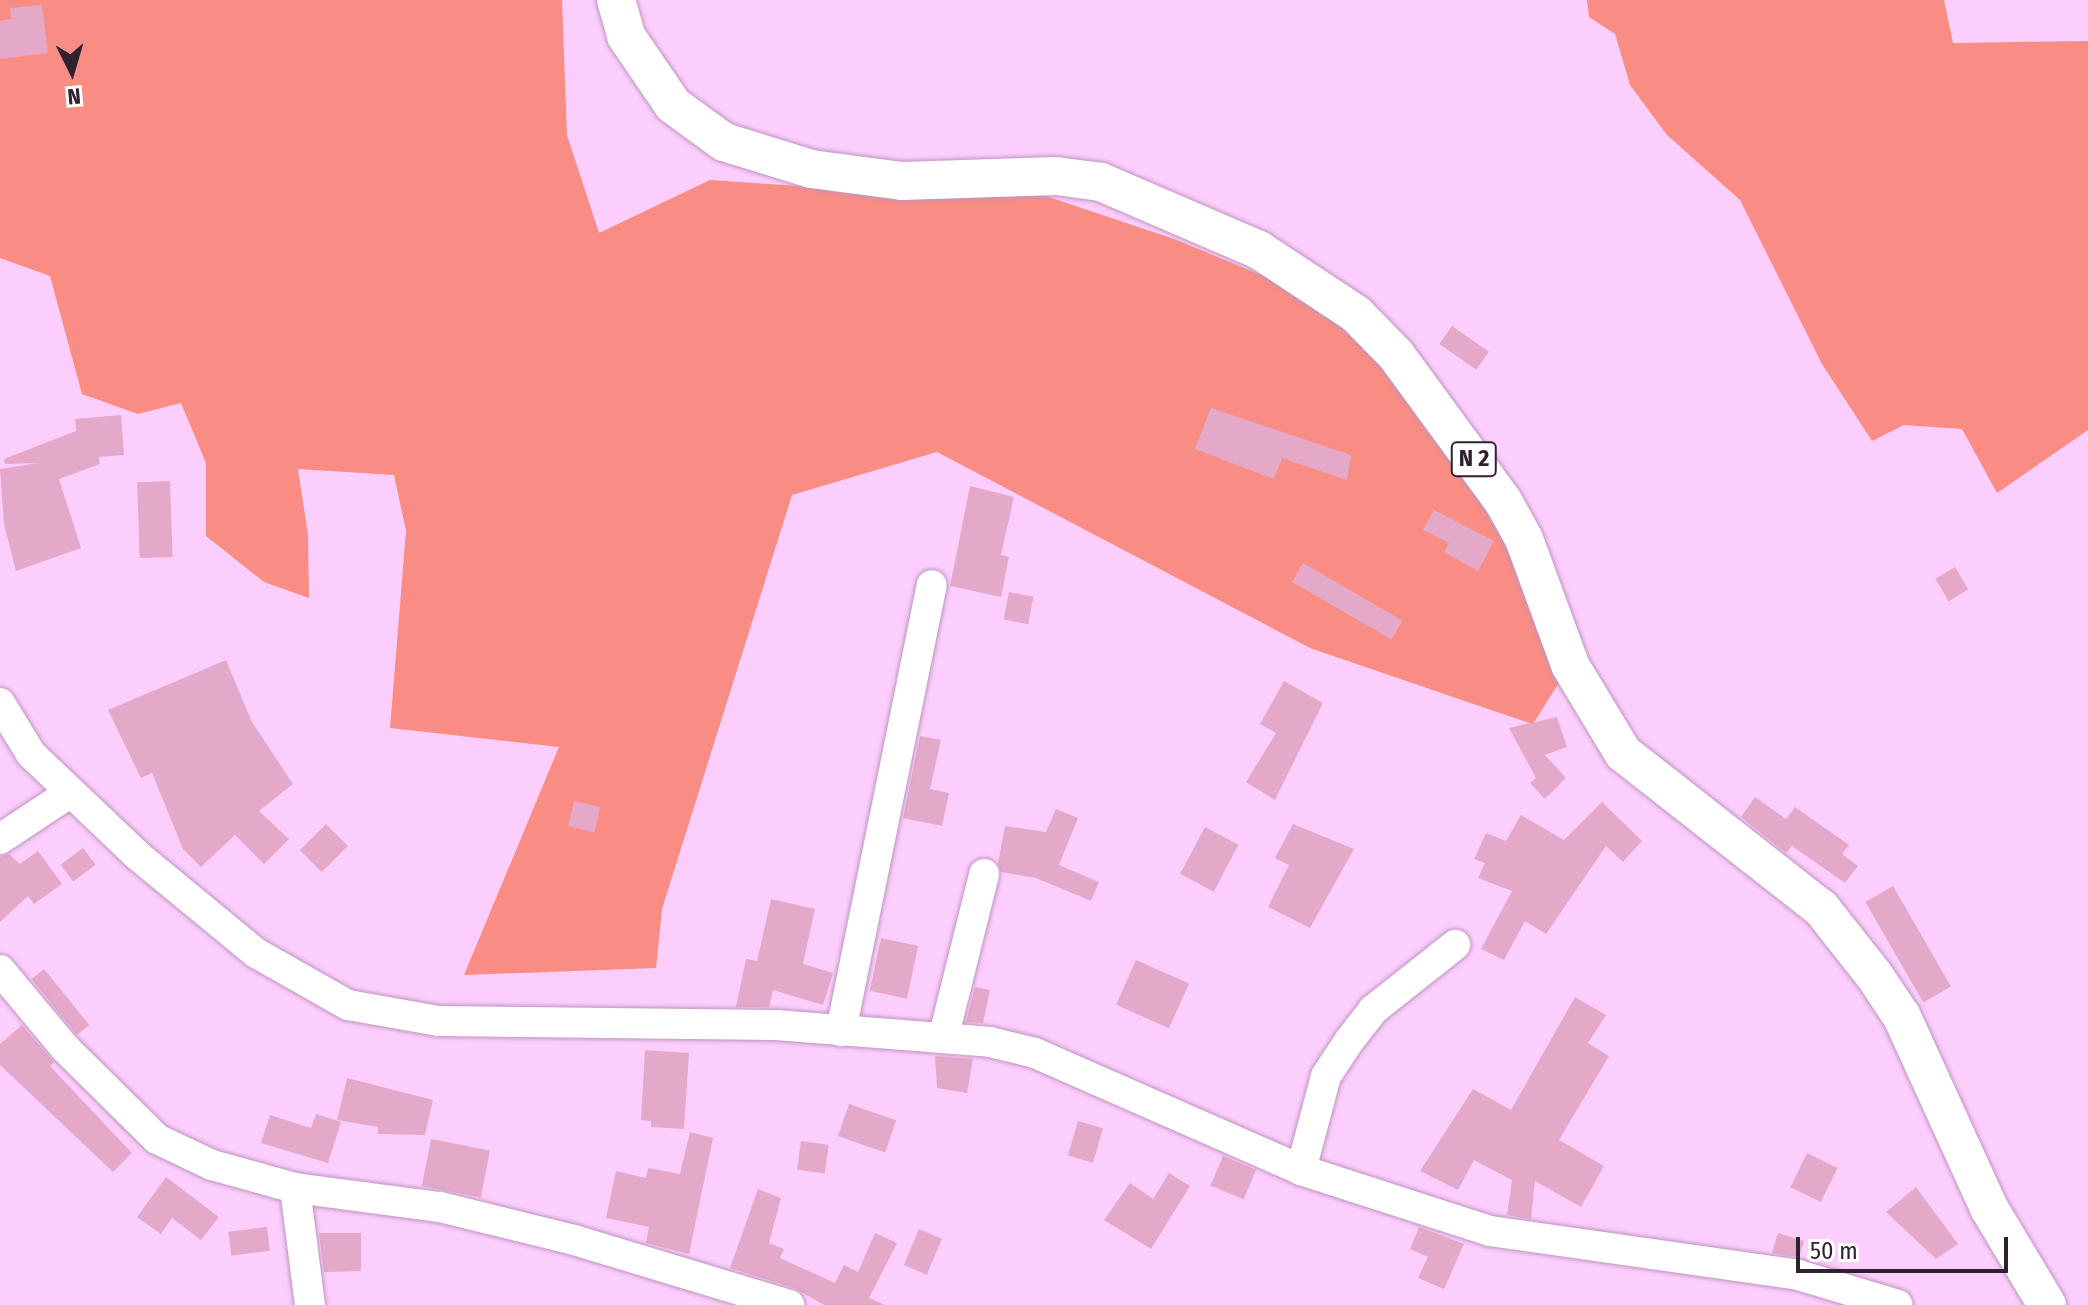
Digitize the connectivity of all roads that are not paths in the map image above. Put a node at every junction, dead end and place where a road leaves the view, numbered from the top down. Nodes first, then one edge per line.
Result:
1 (616, 0) edge
2 (932, 585) dead end
3 (0, 703) edge
4 (68, 794) junction
5 (0, 839) edge
6 (984, 874) dead end
7 (1455, 945) dead end
8 (0, 970) edge
9 (841, 1031) junction
10 (944, 1035) junction
11 (1301, 1170) junction
12 (295, 1188) junction
13 (1847, 1296) edge
14 (310, 1305) edge
15 (789, 1305) edge
16 (1898, 1305) edge
17 (2047, 1305) edge

1 - 17 main road, N 2
2 - 9 street
3 - 4 street
4 - 5 street
4 - 9 street
6 - 10 street
7 - 11 street
8 - 12 street
9 - 10 street
10 - 11 street
11 - 13 street
12 - 14 street
12 - 15 street
13 - 16 street

